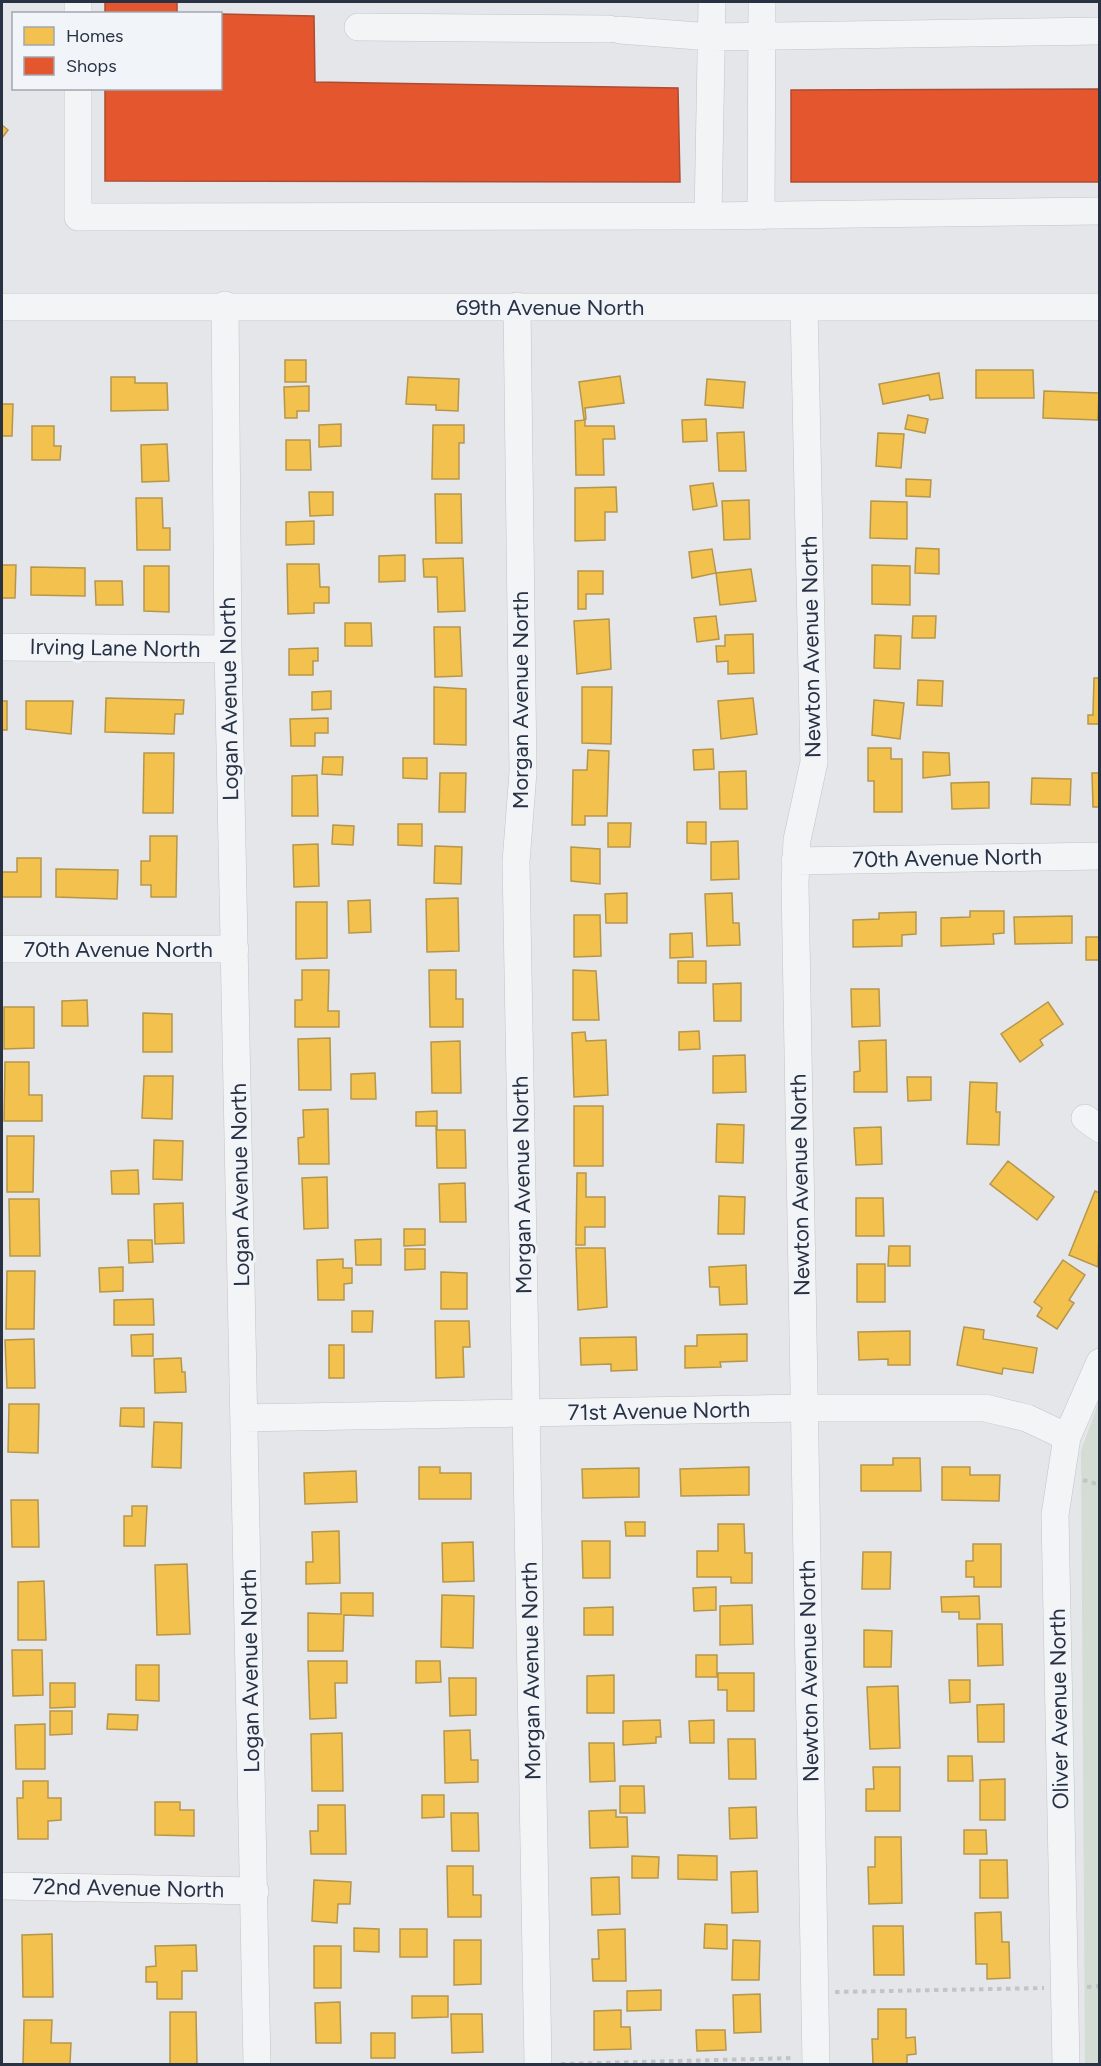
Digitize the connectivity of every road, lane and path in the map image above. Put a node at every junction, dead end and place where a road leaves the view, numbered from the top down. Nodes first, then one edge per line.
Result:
1 (712, 2) edge
2 (762, 2) edge
3 (358, 27) dead end
4 (1100, 31) edge
5 (763, 36) junction
6 (711, 37) junction
7 (78, 90) edge
8 (1100, 211) edge
9 (708, 216) junction
10 (761, 216) junction
11 (225, 306) junction
12 (517, 306) junction
13 (2, 307) edge
14 (1100, 307) edge
15 (804, 308) junction
16 (2, 647) edge
17 (228, 649) junction
18 (1100, 856) edge
19 (795, 861) junction
20 (2, 949) edge
21 (235, 949) junction
22 (1100, 1362) edge
23 (1091, 1403) edge
24 (804, 1408) junction
25 (526, 1413) junction
26 (245, 1418) junction
27 (1067, 1437) junction
28 (1086, 1481) dead end
29 (1100, 1485) edge
30 (2, 1886) edge
31 (255, 1891) junction
32 (257, 2064) edge
33 (538, 2064) edge
34 (816, 2064) edge
35 (1066, 2064) edge

1 - 6 street
2 - 5 street
3 - 6 street
4 - 5 street
5 - 6 street
5 - 10 street
6 - 9 street
7 - 9 street
8 - 10 street
9 - 10 street
11 - 12 street, 69th Avenue North
11 - 13 street, 69th Avenue North
11 - 17 street, Logan Avenue North
12 - 15 street, 69th Avenue North
12 - 25 street, Morgan Avenue North
14 - 15 street, 69th Avenue North
15 - 19 street, Newton Avenue North
16 - 17 street, Irving Lane North
17 - 21 street, Logan Avenue North
18 - 19 street, 70th Avenue North
19 - 24 street, Newton Avenue North
20 - 21 street, 70th Avenue North
21 - 26 street, Logan Avenue North
22 - 23 street, Oliver Avenue North
23 - 27 street, Oliver Avenue North
24 - 25 street, 71st Avenue North
24 - 27 street, 71st Avenue North
24 - 34 street, Newton Avenue North
25 - 26 street, 71st Avenue North
25 - 33 street, Morgan Avenue North
26 - 31 street, Logan Avenue North
27 - 35 street, Oliver Avenue North
28 - 29 path
30 - 31 street, 72nd Avenue North
31 - 32 street, Logan Avenue North

